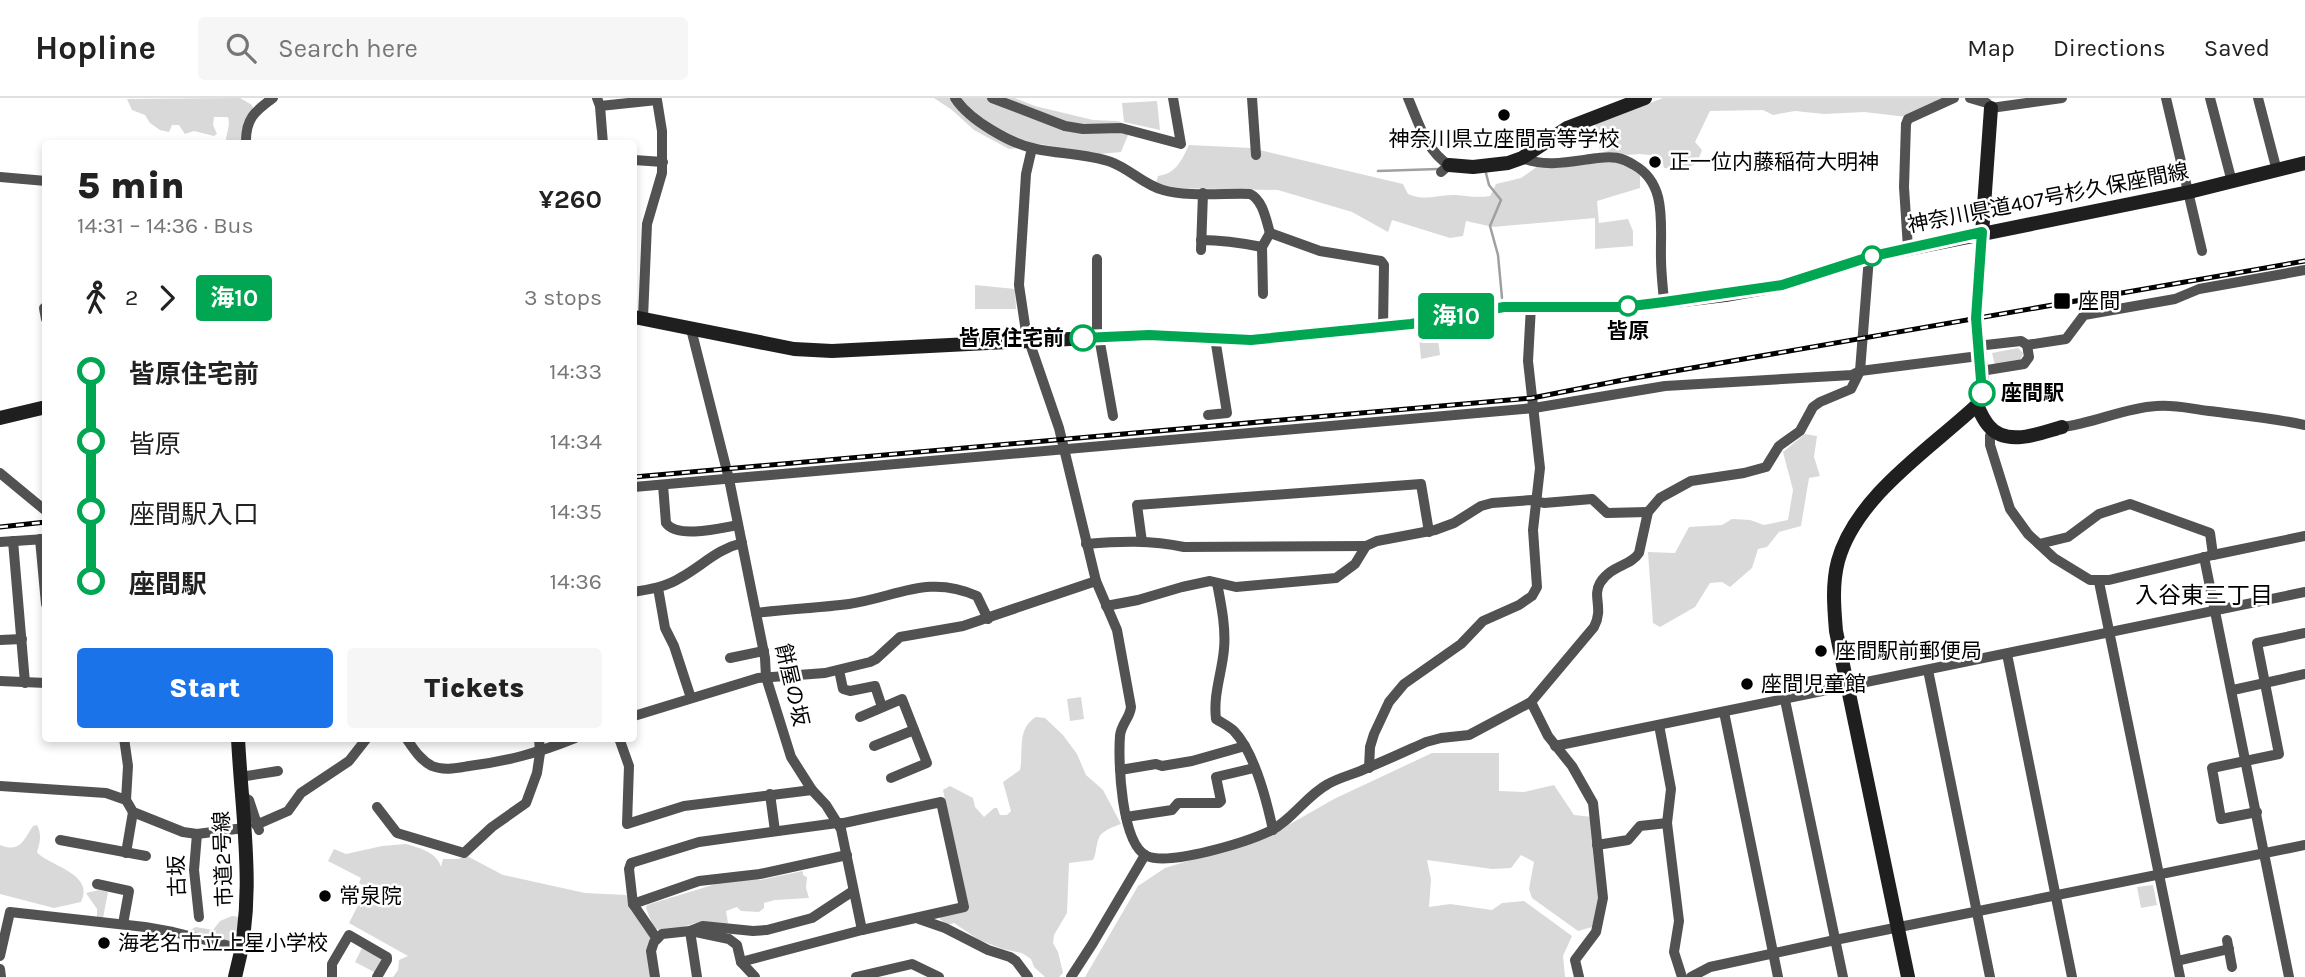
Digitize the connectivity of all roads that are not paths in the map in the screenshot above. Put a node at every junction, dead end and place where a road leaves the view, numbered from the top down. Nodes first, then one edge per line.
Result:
1 (273, 98) edge
2 (955, 98) edge
3 (992, 98) edge
4 (1023, 98) edge
5 (1173, 98) edge
6 (1252, 98) edge
7 (1408, 98) edge
8 (1645, 98) edge
9 (1954, 98) edge
10 (1970, 98) edge
11 (2062, 98) edge
12 (2166, 98) edge
13 (2210, 98) edge
14 (2258, 98) edge
15 (598, 102) edge
16 (1992, 103) edge
17 (1024, 111) junction
18 (246, 140) edge
19 (603, 140) edge
20 (1028, 146) junction
21 (1256, 155) dead end
22 (1522, 158) junction
23 (637, 160) edge
24 (663, 162) junction
25 (2305, 163) edge
26 (1445, 169) joint
27 (2277, 170) junction
28 (0, 177) edge
29 (42, 181) edge
30 (2232, 182) junction
31 (2189, 192) junction
32 (1203, 193) junction
33 (1982, 232) junction
34 (1270, 233) junction
35 (1262, 247) junction
36 (1908, 248) junction
37 (2202, 251) dead end
38 (1869, 257) junction
39 (1097, 260) dead end
40 (2305, 270) edge
41 (1263, 294) dead end
42 (1664, 302) junction
43 (1531, 306) junction
44 (638, 318) edge
45 (1383, 327) junction
46 (691, 329) junction
47 (1098, 337) junction
48 (1215, 338) junction
49 (1029, 341) junction
50 (2027, 345) junction
51 (1979, 358) junction
52 (1860, 371) junction
53 (1977, 405) junction
54 (42, 408) edge
55 (1534, 408) junction
56 (1208, 415) dead end
57 (1113, 416) dead end
58 (0, 418) edge
59 (2305, 425) edge
60 (2062, 428) joint
61 (1993, 430) junction
62 (1064, 449) junction
63 (0, 472) edge
64 (729, 479) junction
65 (663, 485) junction
66 (637, 487) edge
67 (1537, 501) junction
68 (42, 507) edge
69 (1648, 512) junction
70 (738, 526) junction
71 (1429, 532) junction
72 (2305, 536) edge
73 (42, 539) edge
74 (13, 541) junction
75 (0, 542) edge
76 (1142, 542) junction
77 (742, 543) junction
78 (1086, 544) junction
79 (2039, 544) junction
80 (1366, 546) junction
81 (2209, 556) junction
82 (1096, 581) junction
83 (2099, 582) junction
84 (1217, 583) junction
85 (658, 588) junction
86 (637, 592) edge
87 (2305, 592) edge
88 (1106, 606) junction
89 (2216, 611) junction
90 (756, 613) junction
91 (988, 619) junction
92 (2110, 633) junction
93 (2305, 633) edge
94 (22, 639) junction
95 (0, 640) edge
96 (764, 651) junction
97 (2007, 654) junction
98 (730, 658) dead end
99 (839, 670) junction
100 (1928, 670) junction
101 (2305, 674) edge
102 (766, 677) junction
103 (0, 681) edge
104 (2264, 682) junction
105 (25, 683) junction
106 (42, 683) edge
107 (1848, 687) junction
108 (2233, 690) junction
109 (691, 698) junction
110 (1785, 699) junction
111 (1531, 702) junction
112 (882, 707) junction
113 (1724, 712) junction
114 (637, 715) edge
115 (860, 717) dead end
116 (1659, 725) junction
117 (914, 730) junction
118 (125, 742) edge
119 (239, 742) edge
120 (364, 742) edge
121 (408, 742) edge
122 (539, 742) edge
123 (566, 742) edge
124 (620, 742) edge
125 (874, 746) dead end
126 (1245, 746) junction
127 (1556, 746) junction
128 (540, 753) junction
129 (2247, 761) junction
130 (1254, 768) junction
131 (1369, 768) junction
132 (1119, 770) junction
133 (278, 771) dead end
134 (240, 777) junction
135 (891, 778) dead end
136 (0, 786) edge
137 (812, 790) junction
138 (770, 794) junction
139 (126, 800) junction
140 (377, 807) dead end
141 (133, 812) junction
142 (2258, 812) junction
143 (1126, 817) junction
144 (837, 822) junction
145 (1667, 823) junction
146 (253, 828) junction
147 (1273, 830) junction
148 (775, 831) junction
149 (197, 834) junction
150 (60, 840) dead end
151 (1597, 845) junction
152 (2305, 845) edge
153 (126, 853) junction
154 (2266, 853) junction
155 (847, 855) junction
156 (1144, 855) junction
157 (145, 856) dead end
158 (2159, 874) junction
159 (97, 884) dead end
160 (853, 891) junction
161 (2055, 895) junction
162 (634, 904) junction
163 (1975, 911) junction
164 (199, 917) dead end
165 (918, 918) junction
166 (122, 924) junction
167 (1897, 927) junction
168 (862, 930) junction
169 (690, 931) junction
170 (657, 939) junction
171 (1835, 940) junction
172 (242, 949) junction
173 (1774, 953) junction
174 (0, 957) edge
175 (2177, 961) junction
176 (741, 962) junction
177 (2232, 967) dead end
178 (0, 969) edge
179 (238, 975) edge
180 (1, 977) edge
181 (332, 977) edge
182 (377, 977) edge
183 (655, 977) edge
184 (697, 977) edge
185 (755, 977) edge
186 (856, 977) edge
187 (939, 977) edge
188 (1028, 977) edge
189 (1071, 977) edge
190 (1579, 977) edge
191 (1682, 977) edge
192 (1691, 977) edge
193 (1778, 977) edge
194 (1843, 977) edge
195 (1908, 977) edge
196 (1990, 977) edge
197 (2072, 977) edge
198 (2180, 977) edge
199 (2289, 977) edge

1 - 18 street
2 - 20 street
3 - 17 street
4 - 17 street
5 - 17 street
6 - 21 street
7 - 26 street
8 - 22 main road
9 - 36 street
10 - 16 street
11 - 16 street
12 - 31 street
13 - 30 street
14 - 27 street
15 - 19 street
15 - 24 street
16 - 33 main road
20 - 32 street
20 - 49 street
22 - 26 main road
22 - 42 street
23 - 24 street
24 - 44 street
25 - 27 main road, 神奈川県道407号杉久保座間線
27 - 30 main road, 神奈川県道407号杉久保座間線
28 - 29 street
30 - 31 main road, 神奈川県道407号杉久保座間線
31 - 33 main road, 神奈川県道407号杉久保座間線
31 - 37 street
32 - 34 street
32 - 35 street
33 - 36 main road, 神奈川県道407号杉久保座間線
33 - 51 main road
34 - 35 street
34 - 45 street
35 - 41 street
36 - 38 main road, 神奈川県道407号杉久保座間線
38 - 42 main road, 神奈川県道407号杉久保座間線
38 - 52 street
39 - 47 street
40 - 50 street
42 - 43 main road, 神奈川県道407号杉久保座間線
43 - 45 main road, 神奈川県道407号杉久保座間線
43 - 55 street
44 - 46 main road, 神奈川県道407号杉久保座間線
45 - 48 main road, 神奈川県道407号杉久保座間線
46 - 49 main road, 神奈川県道407号杉久保座間線
46 - 64 street, 餅屋の坂
47 - 48 main road, 神奈川県道407号杉久保座間線
47 - 49 main road, 神奈川県道407号杉久保座間線
47 - 57 street
48 - 56 street
49 - 62 street
50 - 51 street
50 - 51 street
51 - 52 street
51 - 53 main road
52 - 55 street
52 - 69 street
53 - 61 main road
53 - 107 main road
54 - 58 main road
55 - 62 street
55 - 67 street
59 - 60 street
60 - 61 main road
61 - 79 street
62 - 64 street
62 - 78 street
63 - 68 street
64 - 65 street
64 - 70 street, 餅屋の坂
65 - 66 street
65 - 70 street
67 - 69 street
67 - 71 street
67 - 131 street
69 - 111 street
70 - 77 street, 餅屋の坂
71 - 76 street
71 - 80 street
72 - 81 street
73 - 74 street
74 - 75 street
74 - 94 street
76 - 78 street
76 - 80 street
77 - 85 street
77 - 90 street, 餅屋の坂
78 - 82 street
79 - 81 street
79 - 83 street
80 - 84 street
81 - 83 street
81 - 89 street
82 - 88 street
82 - 91 street
83 - 92 street
84 - 88 street
84 - 126 street
85 - 86 street
85 - 109 street
87 - 89 street
88 - 132 street
89 - 92 street
89 - 108 street
90 - 91 street
90 - 96 street, 餅屋の坂
91 - 99 street
92 - 97 street
92 - 158 street
93 - 104 street
94 - 95 street
94 - 105 street
96 - 98 street
96 - 102 street, 餅屋の坂
97 - 100 street
97 - 161 street
99 - 102 street
99 - 112 street
100 - 107 street
100 - 163 street
101 - 104 street
102 - 109 street
102 - 137 street, 餅屋の坂
103 - 105 street
104 - 108 street
104 - 129 street
105 - 106 street
107 - 110 street
107 - 167 main road
108 - 129 street
109 - 114 street
110 - 113 street
110 - 171 street
111 - 127 street
111 - 131 street
112 - 115 street
112 - 117 street
113 - 116 street
113 - 173 street
116 - 127 street
116 - 145 street
117 - 125 street
117 - 135 street
118 - 139 street
119 - 134 main road, 市道2号線
120 - 146 street
121 - 128 street
122 - 128 street
123 - 128 street
124 - 138 street
126 - 130 street
126 - 132 street
127 - 151 street
128 - 140 street
129 - 142 street
129 - 142 street
130 - 143 street
130 - 147 street
131 - 147 street
132 - 143 street
133 - 134 street
134 - 146 main road, 市道2号線
136 - 139 street
137 - 138 street
137 - 144 street, 餅屋の坂
138 - 148 street
139 - 141 street
141 - 149 street
141 - 153 street
142 - 154 street
143 - 156 street
144 - 148 street
144 - 155 street
144 - 165 street
145 - 151 street
145 - 191 street
146 - 149 street
146 - 172 main road, 市道2号線
147 - 156 street
148 - 162 street
149 - 164 street, 古坂
150 - 153 street
151 - 190 street
152 - 154 street
153 - 157 street
154 - 158 street
154 - 199 street
155 - 160 street
155 - 162 street
156 - 189 street
158 - 161 street
158 - 175 street
159 - 166 street
160 - 168 street
160 - 169 street
161 - 163 street
161 - 197 street
162 - 170 street
163 - 167 street
163 - 196 street
165 - 168 street
165 - 188 street
166 - 172 street
166 - 174 street
167 - 171 street
167 - 195 main road
168 - 176 street
169 - 170 street
169 - 176 street
169 - 184 street
170 - 183 street
171 - 173 street
171 - 194 street
172 - 179 main road, 市道2号線
173 - 192 street
173 - 193 street
175 - 177 street
175 - 198 street
176 - 185 street
178 - 180 street
181 - 182 street
186 - 187 street

